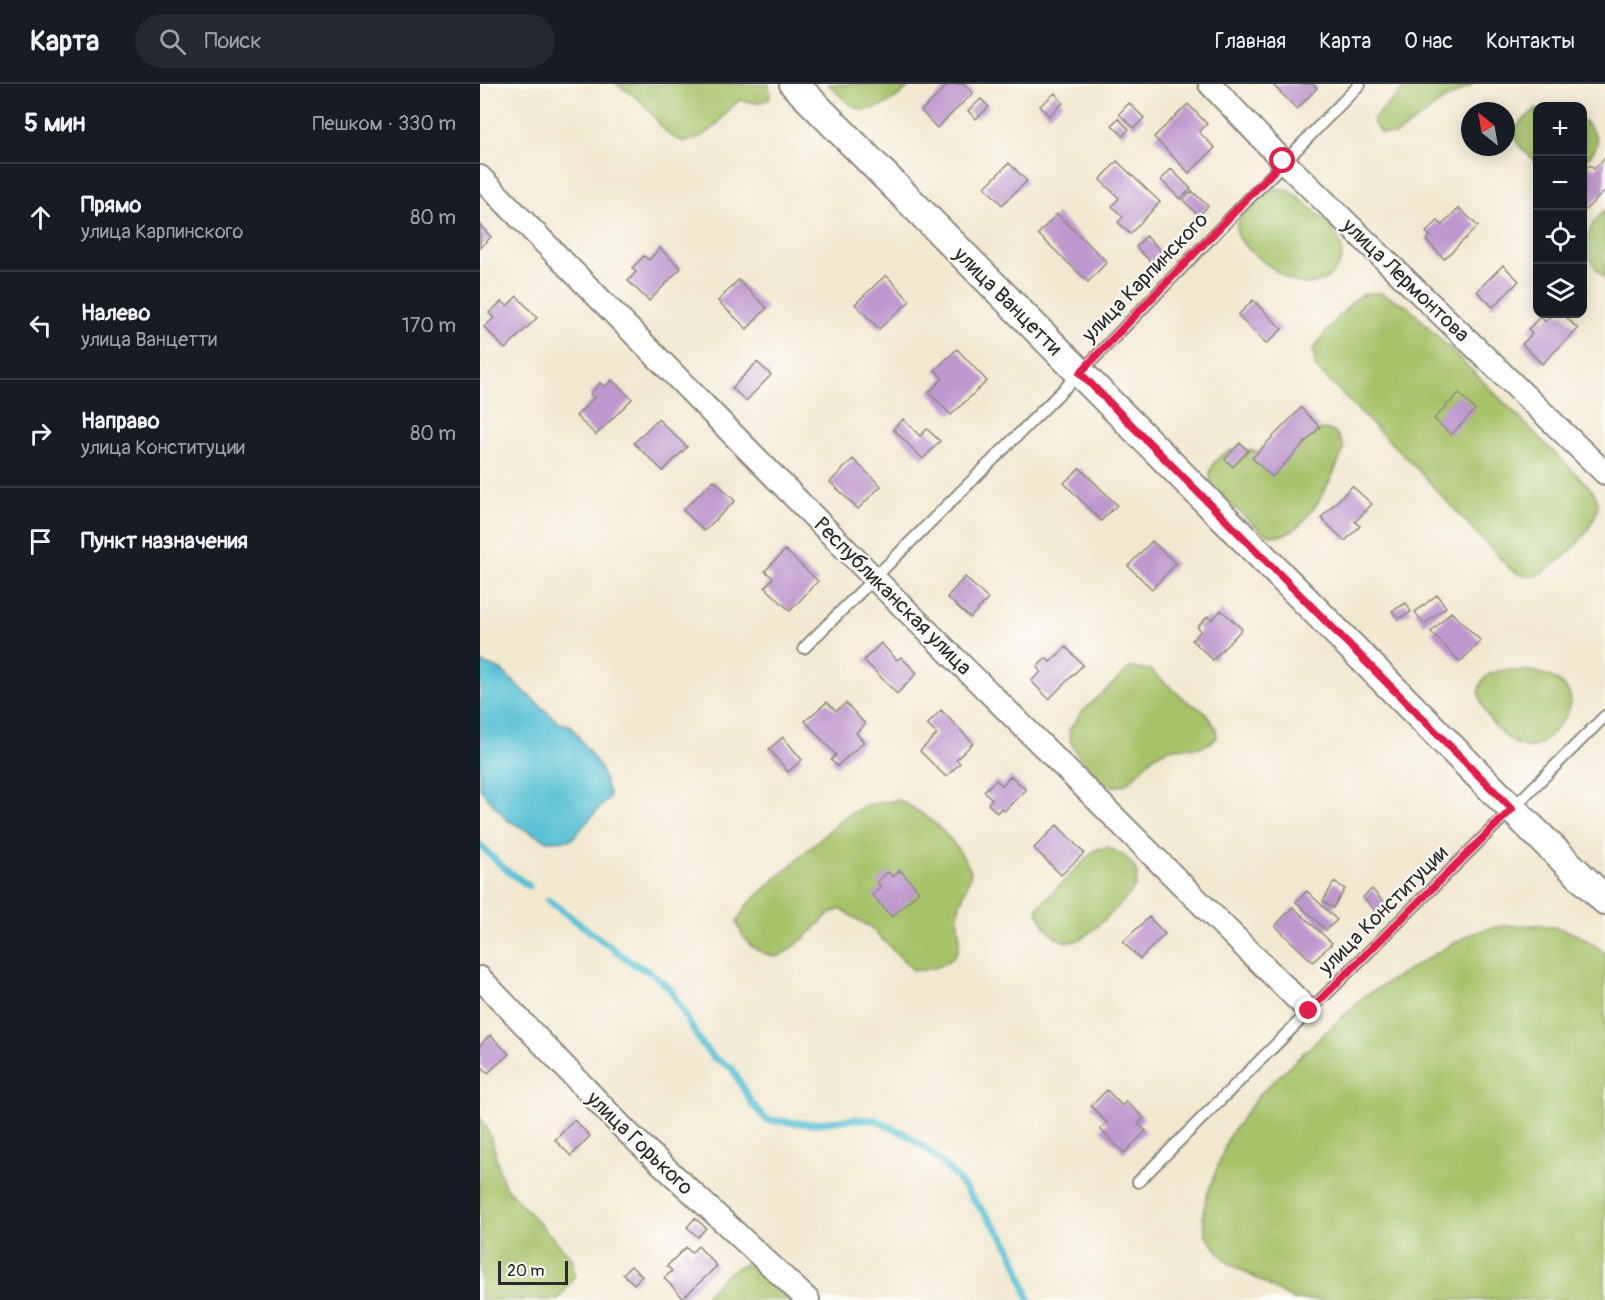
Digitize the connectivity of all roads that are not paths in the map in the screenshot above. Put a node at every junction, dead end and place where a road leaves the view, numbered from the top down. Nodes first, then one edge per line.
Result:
1 (794, 84) edge
2 (1210, 84) edge
3 (1360, 84) edge
4 (1283, 161) junction
5 (480, 177) edge
6 (1080, 373) junction
7 (1605, 473) edge
8 (874, 578) junction
9 (804, 648) dead end
10 (1605, 716) edge
11 (1512, 809) junction
12 (1605, 900) edge
13 (480, 978) edge
14 (1309, 1011) junction
15 (1138, 1182) dead end
16 (808, 1300) edge

1 - 6 street, улица Ванцетти
2 - 4 street, улица Лермонтова
3 - 4 lane, улица Карпинского
4 - 6 lane, улица Карпинского
4 - 7 street, улица Лермонтова
5 - 8 street, Республиканская улица
6 - 8 lane, улица Карпинского
6 - 11 street, улица Ванцетти
8 - 9 lane, улица Карпинского
8 - 14 street, Республиканская улица
10 - 11 lane, улица Конституции
11 - 12 street, улица Ванцетти
11 - 14 lane, улица Конституции
13 - 16 street, улица Горького
14 - 15 lane, улица Конституции

